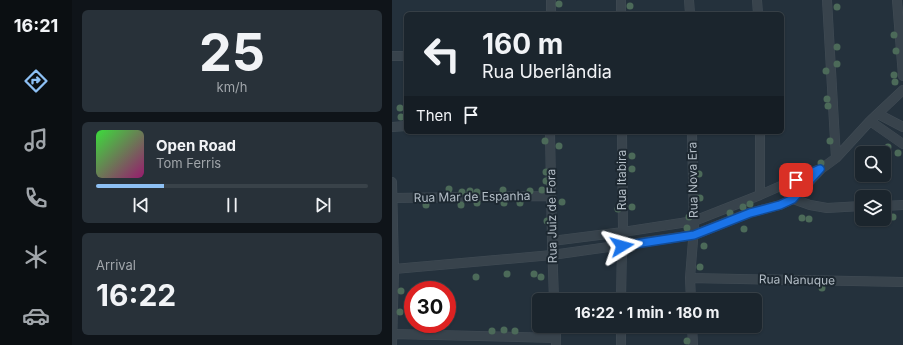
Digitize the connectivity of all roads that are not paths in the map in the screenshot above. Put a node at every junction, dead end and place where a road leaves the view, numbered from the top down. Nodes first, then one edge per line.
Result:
1 (551, 0) edge
2 (621, 0) edge
3 (689, 0) edge
4 (757, 0) edge
5 (828, 0) edge
6 (897, 0) edge
7 (551, 12) edge
8 (621, 12) edge
9 (690, 12) edge
10 (758, 12) edge
11 (392, 56) edge
12 (404, 56) edge
13 (903, 76) edge
14 (903, 90) edge
15 (878, 114) junction
16 (870, 121) junction
17 (404, 126) edge
18 (392, 127) edge
19 (903, 127) edge
20 (550, 134) edge
21 (622, 134) edge
22 (692, 134) edge
23 (760, 134) edge
24 (903, 144) edge
25 (836, 158) junction
26 (820, 169) junction
27 (392, 182) edge
28 (760, 195) junction
29 (551, 196) junction
30 (392, 198) edge
31 (793, 199) junction
32 (903, 205) edge
33 (855, 206) edge
34 (891, 206) edge
35 (694, 221) junction
36 (623, 232) junction
37 (694, 235) junction
38 (552, 241) junction
39 (622, 246) junction
40 (552, 255) junction
41 (394, 269) junction
42 (690, 278) junction
43 (903, 282) edge
44 (554, 293) edge
45 (622, 293) edge
46 (691, 293) edge
47 (621, 333) edge
48 (692, 333) edge
49 (393, 334) edge
50 (556, 342) edge
51 (392, 345) edge
52 (621, 345) edge
53 (693, 345) edge

1 - 7 street
2 - 8 street
3 - 9 street
4 - 10 street
5 - 25 street
6 - 13 street
11 - 12 street
14 - 15 street
15 - 16 street
15 - 19 street
16 - 24 street
16 - 25 street
17 - 18 street
20 - 29 street, Rua Juiz de Fora
21 - 36 street, Rua Itabira
22 - 35 street, Rua Nova Era
23 - 28 street
25 - 26 street
26 - 28 street
26 - 31 street
27 - 30 street
28 - 35 street
29 - 30 street, Rua Mar de Espanha
29 - 38 street, Rua Juiz de Fora
30 - 41 street
31 - 33 street
31 - 37 street
32 - 34 street
35 - 36 street
35 - 37 street, Rua Nova Era
36 - 38 street
36 - 39 street, Rua Itabira
37 - 39 street
37 - 42 street, Rua Nova Era
38 - 40 street, Rua Juiz de Fora
39 - 40 street
39 - 45 street, Rua Itabira
40 - 41 street
40 - 44 street, Rua Juiz de Fora
41 - 49 street
42 - 43 street, Rua Nanuque
42 - 46 street, Rua Nova Era
47 - 52 street
48 - 53 street
49 - 50 street
49 - 51 street

